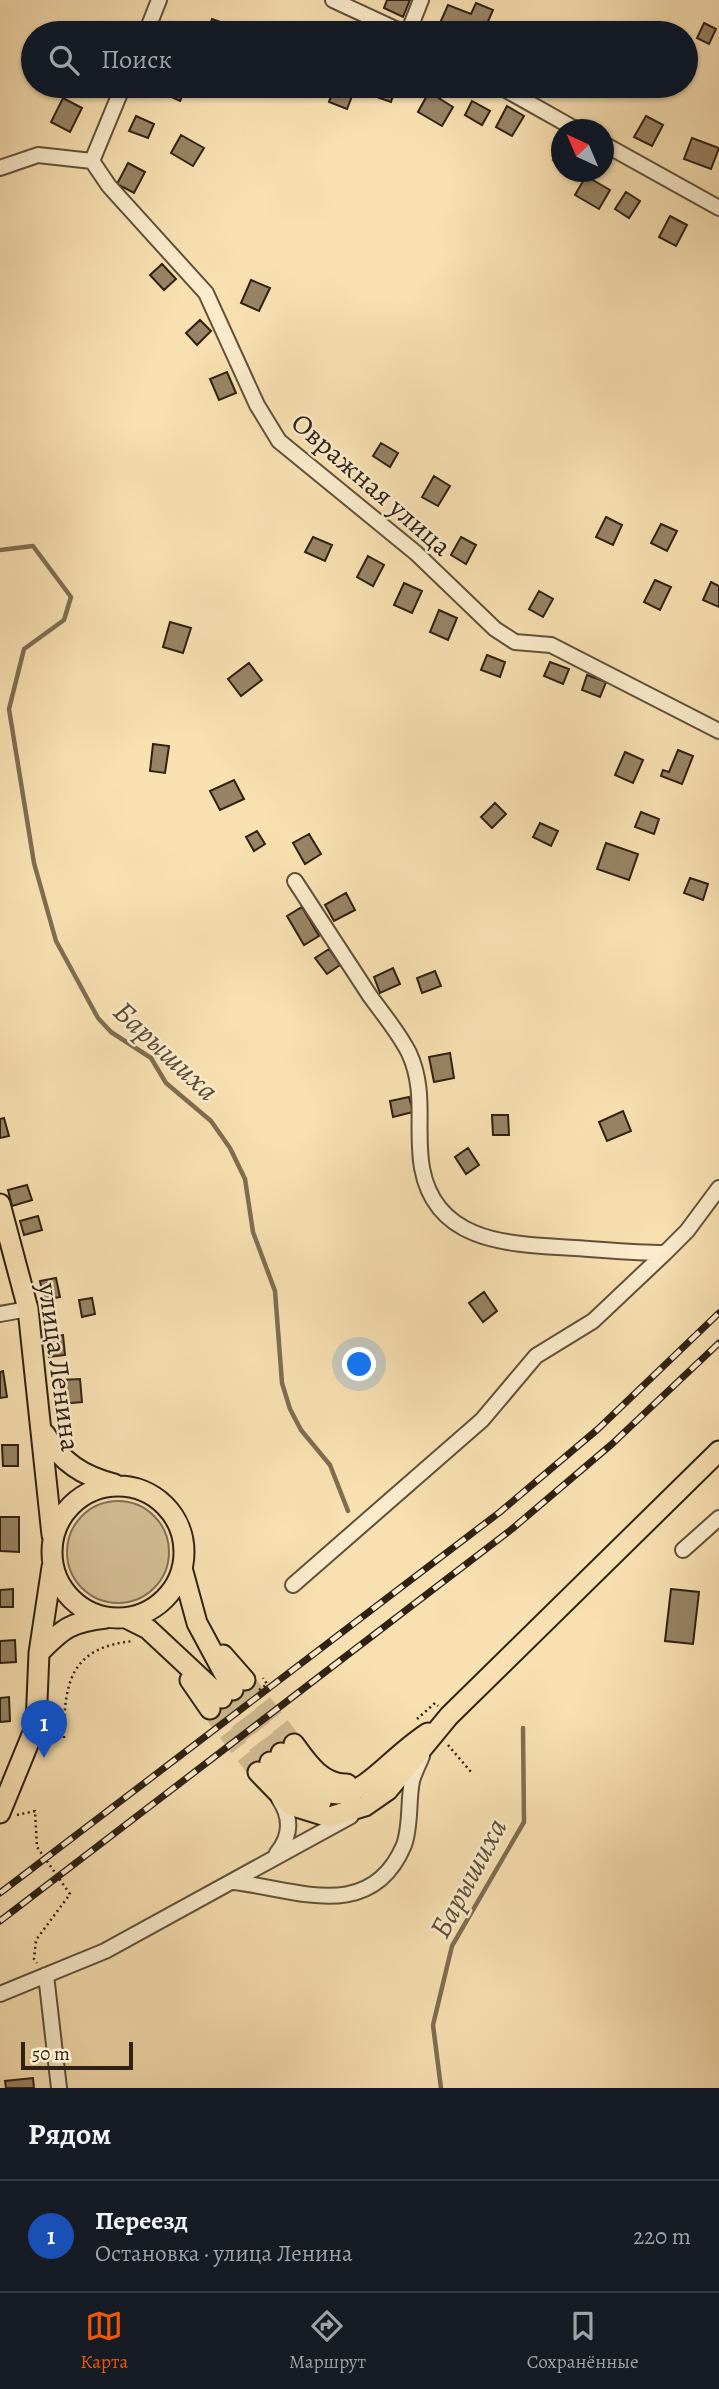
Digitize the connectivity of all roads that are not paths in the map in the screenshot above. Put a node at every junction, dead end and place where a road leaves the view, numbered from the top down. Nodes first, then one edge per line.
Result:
1 (159, 0) edge
2 (333, 0) edge
3 (421, 0) edge
4 (150, 21) edge
5 (379, 21) edge
6 (411, 21) edge
7 (118, 98) edge
8 (520, 98) edge
9 (558, 119) edge
10 (614, 150) edge
11 (92, 161) junction
12 (0, 168) edge
13 (719, 208) edge
14 (719, 731) edge
15 (295, 881) dead end
16 (719, 1188) edge
17 (0, 1204) edge
18 (665, 1253) junction
19 (28, 1309) junction
20 (0, 1314) edge
21 (43, 1431) junction
22 (719, 1451) edge
23 (118, 1485) junction
24 (719, 1518) edge
25 (53, 1540) junction
26 (683, 1550) dead end
27 (52, 1562) junction
28 (182, 1568) junction
29 (293, 1585) dead end
30 (119, 1618) junction
31 (39, 1653) junction
32 (431, 1739) junction
33 (276, 1758) junction
34 (6, 1786) edge
35 (275, 1792) junction
36 (365, 1806) junction
37 (6, 1815) edge
38 (274, 1857) junction
39 (234, 1882) junction
40 (46, 1975) junction
41 (0, 1994) edge
42 (59, 2088) edge

1 - 4 street
2 - 5 street
3 - 6 street
7 - 11 street
8 - 9 street
10 - 13 street
11 - 12 street
11 - 14 street, Овражная улица
15 - 18 street
16 - 18 street
17 - 19 main road, улица Ленина
18 - 29 street
19 - 20 street
19 - 21 main road, улица Ленина
21 - 23 main road
21 - 25 main road, улица Ленина
22 - 32 main road
23 - 25 main road
23 - 28 main road
24 - 26 street
25 - 27 main road
27 - 30 main road
27 - 31 main road
28 - 30 main road
28 - 30 main road
30 - 31 main road
31 - 34 main road
32 - 33 main road
32 - 33 main road
32 - 36 main road
32 - 39 street
33 - 35 main road
34 - 37 main road
35 - 36 main road
35 - 38 street
36 - 38 street
38 - 39 street
39 - 40 street
40 - 41 street
40 - 42 street

